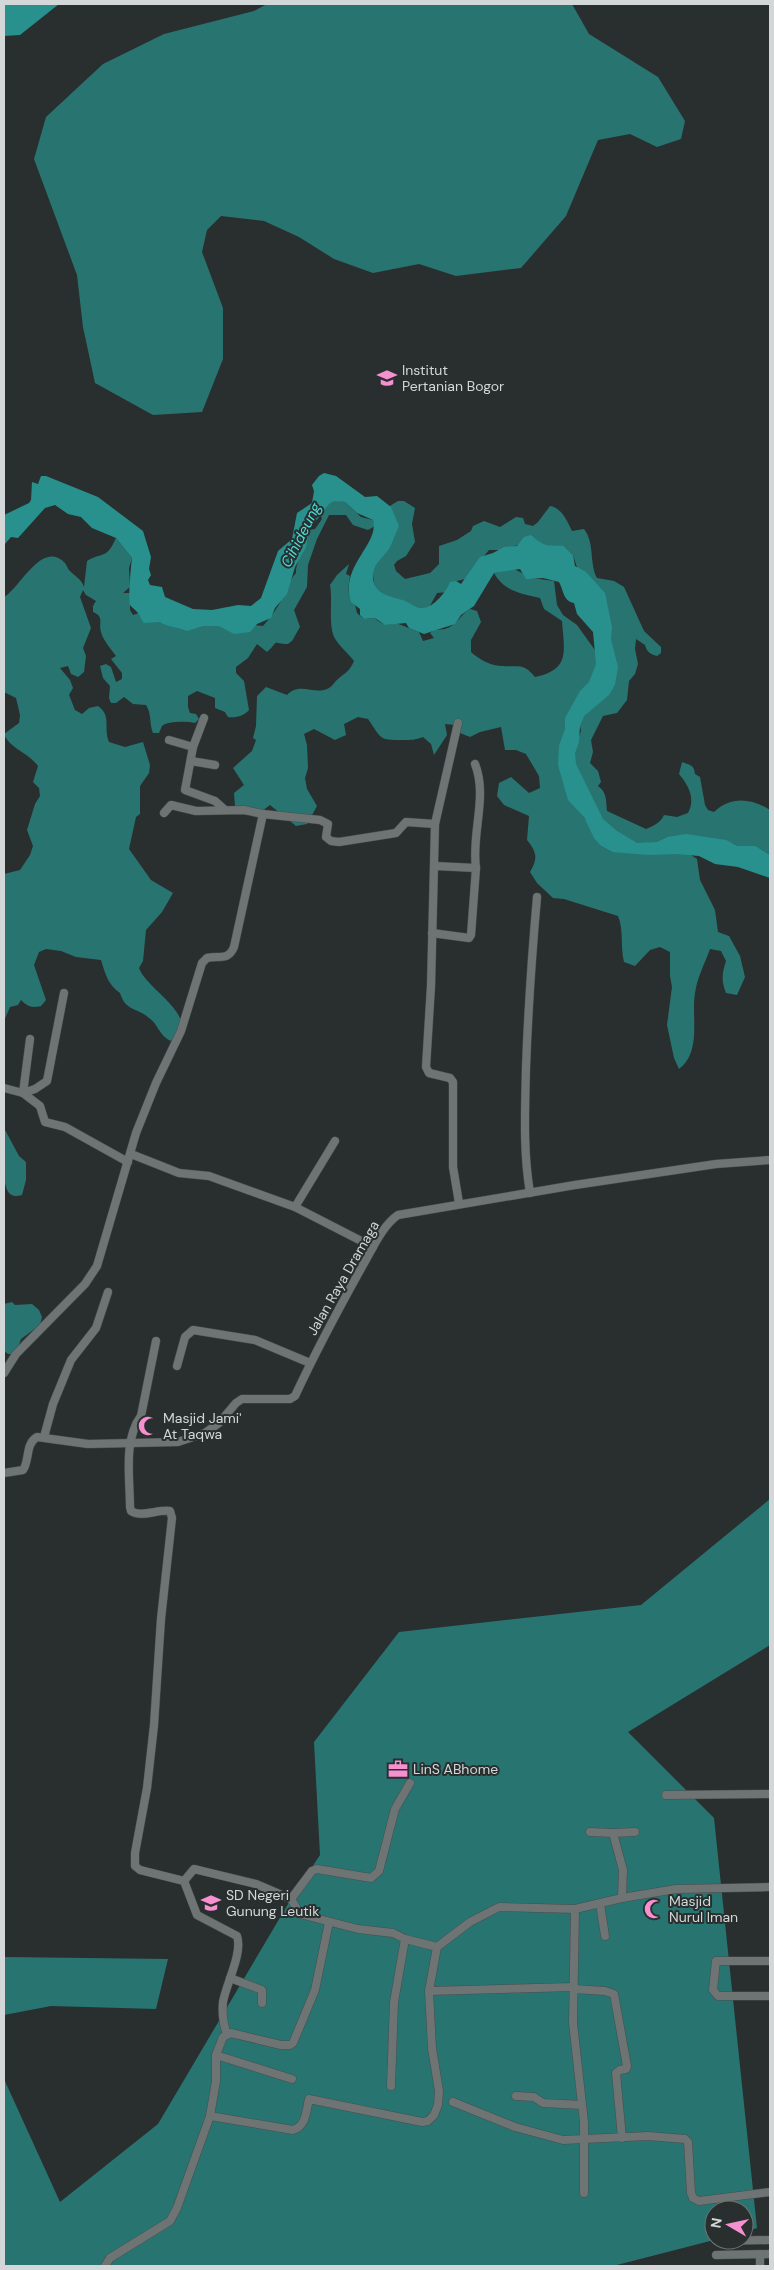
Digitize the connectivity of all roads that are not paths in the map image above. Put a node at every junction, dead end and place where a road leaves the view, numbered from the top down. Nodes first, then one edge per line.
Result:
1 (204, 718) dead end
2 (458, 723) dead end
3 (169, 740) dead end
4 (193, 747) junction
5 (191, 761) junction
6 (475, 764) dead end
7 (216, 765) dead end
8 (224, 809) junction
9 (164, 813) dead end
10 (263, 814) junction
11 (435, 824) junction
12 (435, 866) junction
13 (476, 868) junction
14 (537, 897) dead end
15 (432, 934) junction
16 (64, 993) dead end
17 (30, 1039) dead end
18 (4, 1088) edge
19 (23, 1093) junction
20 (335, 1141) dead end
21 (130, 1158) junction
22 (770, 1160) edge
23 (530, 1193) junction
24 (460, 1203) junction
25 (295, 1207) junction
26 (373, 1247) junction
27 (108, 1292) dead end
28 (156, 1341) dead end
29 (310, 1362) junction
30 (177, 1366) dead end
31 (4, 1373) edge
32 (44, 1437) junction
33 (130, 1442) junction
34 (4, 1462) edge
35 (4, 1472) edge
36 (410, 1783) dead end
37 (770, 1794) edge
38 (666, 1795) dead end
39 (590, 1832) dead end
40 (635, 1832) dead end
41 (613, 1833) junction
42 (184, 1881) junction
43 (770, 1887) edge
44 (622, 1898) junction
45 (291, 1899) junction
46 (600, 1904) junction
47 (575, 1909) junction
48 (329, 1922) junction
49 (604, 1936) dead end
50 (405, 1939) junction
51 (437, 1947) junction
52 (770, 1961) edge
53 (230, 1978) junction
54 (574, 1988) junction
55 (429, 1991) junction
56 (770, 1996) edge
57 (262, 2003) dead end
58 (227, 2034) junction
59 (216, 2055) junction
60 (292, 2079) dead end
61 (391, 2086) dead end
62 (516, 2096) dead end
63 (453, 2102) dead end
64 (582, 2105) junction
65 (210, 2116) junction
66 (622, 2138) junction
67 (585, 2140) junction
68 (770, 2192) edge
69 (584, 2193) dead end
70 (754, 2240) edge
71 (770, 2240) edge
72 (770, 2254) edge
73 (716, 2255) dead end
74 (760, 2255) junction
75 (105, 2266) edge
76 (760, 2266) edge

1 - 4 street
2 - 11 street
3 - 4 street
4 - 5 street
5 - 7 street
5 - 8 street
6 - 13 street
8 - 9 street
8 - 10 street
10 - 11 street
10 - 21 street
11 - 12 street
12 - 13 street
12 - 15 street
13 - 15 street
14 - 23 street
15 - 24 street
16 - 19 street
17 - 19 street
18 - 19 street
19 - 21 street
20 - 25 street
21 - 25 street
21 - 31 street
22 - 23 street, Jalan Raya Dramaga
23 - 24 street, Jalan Raya Dramaga
24 - 26 street, Jalan Raya Dramaga
25 - 26 street
26 - 29 street, Jalan Raya Dramaga
27 - 32 street
28 - 33 street
29 - 30 street
29 - 33 street, Jalan Raya Dramaga
32 - 33 street, Jalan Raya Dramaga
32 - 35 street
33 - 42 street
34 - 35 street
36 - 45 street
37 - 38 street
39 - 41 street
40 - 41 street
41 - 44 street
42 - 45 street
42 - 53 street
43 - 44 street
44 - 46 street
45 - 48 street
46 - 47 street
46 - 49 street
47 - 51 street
47 - 54 street
48 - 50 street
48 - 58 street
50 - 51 street
50 - 61 street
51 - 55 street
52 - 56 street
53 - 57 street
53 - 58 street
54 - 55 street
54 - 64 street
54 - 66 street
55 - 65 street
58 - 59 street
59 - 60 street
59 - 65 street
62 - 64 street
63 - 67 street
64 - 67 street
65 - 75 street
66 - 67 street
66 - 68 street
67 - 69 street
70 - 71 street
72 - 74 street
73 - 74 street
74 - 76 street

